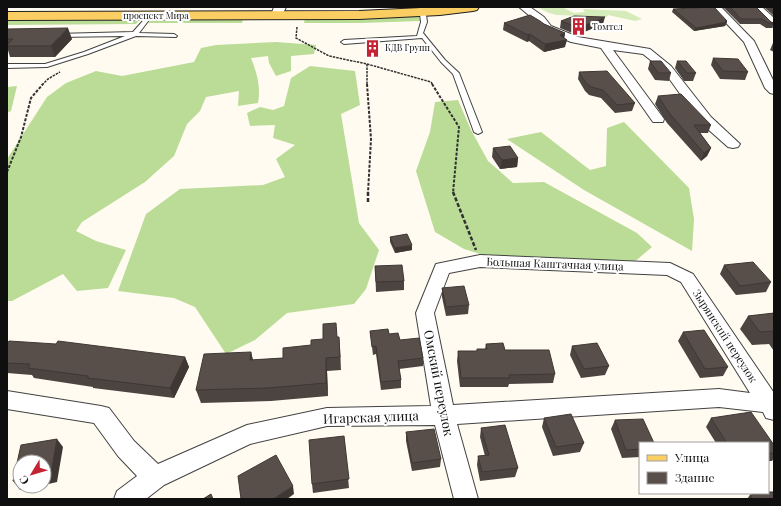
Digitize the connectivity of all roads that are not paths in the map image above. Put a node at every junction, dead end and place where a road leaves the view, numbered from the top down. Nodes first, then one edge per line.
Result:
1 (473, 7) edge
2 (524, 7) edge
3 (716, 7) edge
4 (757, 7) edge
5 (423, 9) edge
6 (278, 11) edge
7 (88, 12) edge
8 (7, 16) edge
9 (149, 16) junction
10 (774, 24) edge
11 (420, 33) junction
12 (135, 34) junction
13 (48, 35) edge
14 (174, 36) dead end
15 (344, 42) dead end
16 (605, 46) junction
17 (7, 66) edge
18 (774, 90) edge
19 (658, 119) dead end
20 (478, 132) dead end
21 (732, 144) dead end
22 (442, 268) joint
23 (670, 270) joint
24 (7, 400) edge
25 (773, 406) edge
26 (444, 415) junction
27 (156, 477) junction
28 (126, 499) edge
29 (466, 499) edge

1 - 5 main road, проспект Мира
2 - 16 street
3 - 18 street
4 - 10 street
5 - 6 main road, проспект Мира
5 - 11 lane
6 - 9 main road, проспект Мира
7 - 8 main road, проспект Мира
7 - 9 main road, проспект Мира
9 - 12 lane
11 - 15 lane
11 - 20 lane
12 - 13 lane
12 - 14 lane
12 - 17 lane
16 - 19 street
16 - 21 street
22 - 23 street, Большая Каштачная улица
22 - 26 street, Омский переулок
23 - 25 street, Зырянский переулок
24 - 27 street
25 - 26 street, Игарская улица
26 - 27 street, Игарская улица
26 - 29 street, Омский переулок
27 - 28 street, Игарская улица

